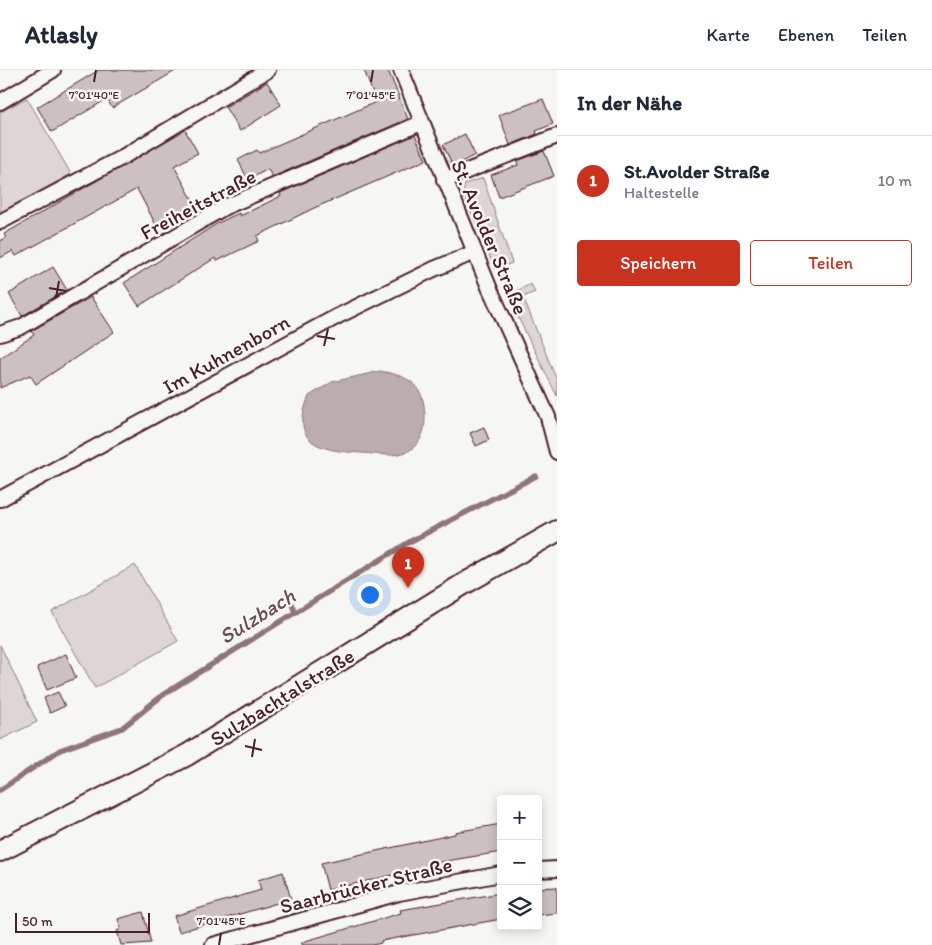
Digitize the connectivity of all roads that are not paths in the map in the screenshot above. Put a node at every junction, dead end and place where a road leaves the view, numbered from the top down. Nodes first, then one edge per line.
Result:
1 (53, 70) edge
2 (268, 70) edge
3 (401, 70) edge
4 (0, 102) edge
5 (422, 123) junction
6 (557, 136) edge
7 (444, 180) junction
8 (0, 222) edge
9 (475, 252) junction
10 (1, 334) edge
11 (553, 421) edge
12 (557, 452) edge
13 (0, 499) edge
14 (557, 531) edge
15 (0, 851) edge
16 (557, 869) edge
17 (542, 870) edge
18 (497, 875) edge
19 (213, 945) edge

1 - 4 street
2 - 8 street
3 - 5 street, St. Avolder Straße
5 - 7 street, St. Avolder Straße
5 - 10 street, Freiheitstraße
6 - 7 street
7 - 9 street, St. Avolder Straße
9 - 11 street, St. Avolder Straße
9 - 13 street, Im Kuhnenborn
11 - 12 street, St. Avolder Straße
14 - 15 main road, Sulzbachtalstraße
16 - 17 street
18 - 19 street, Saarbrücker Straße

